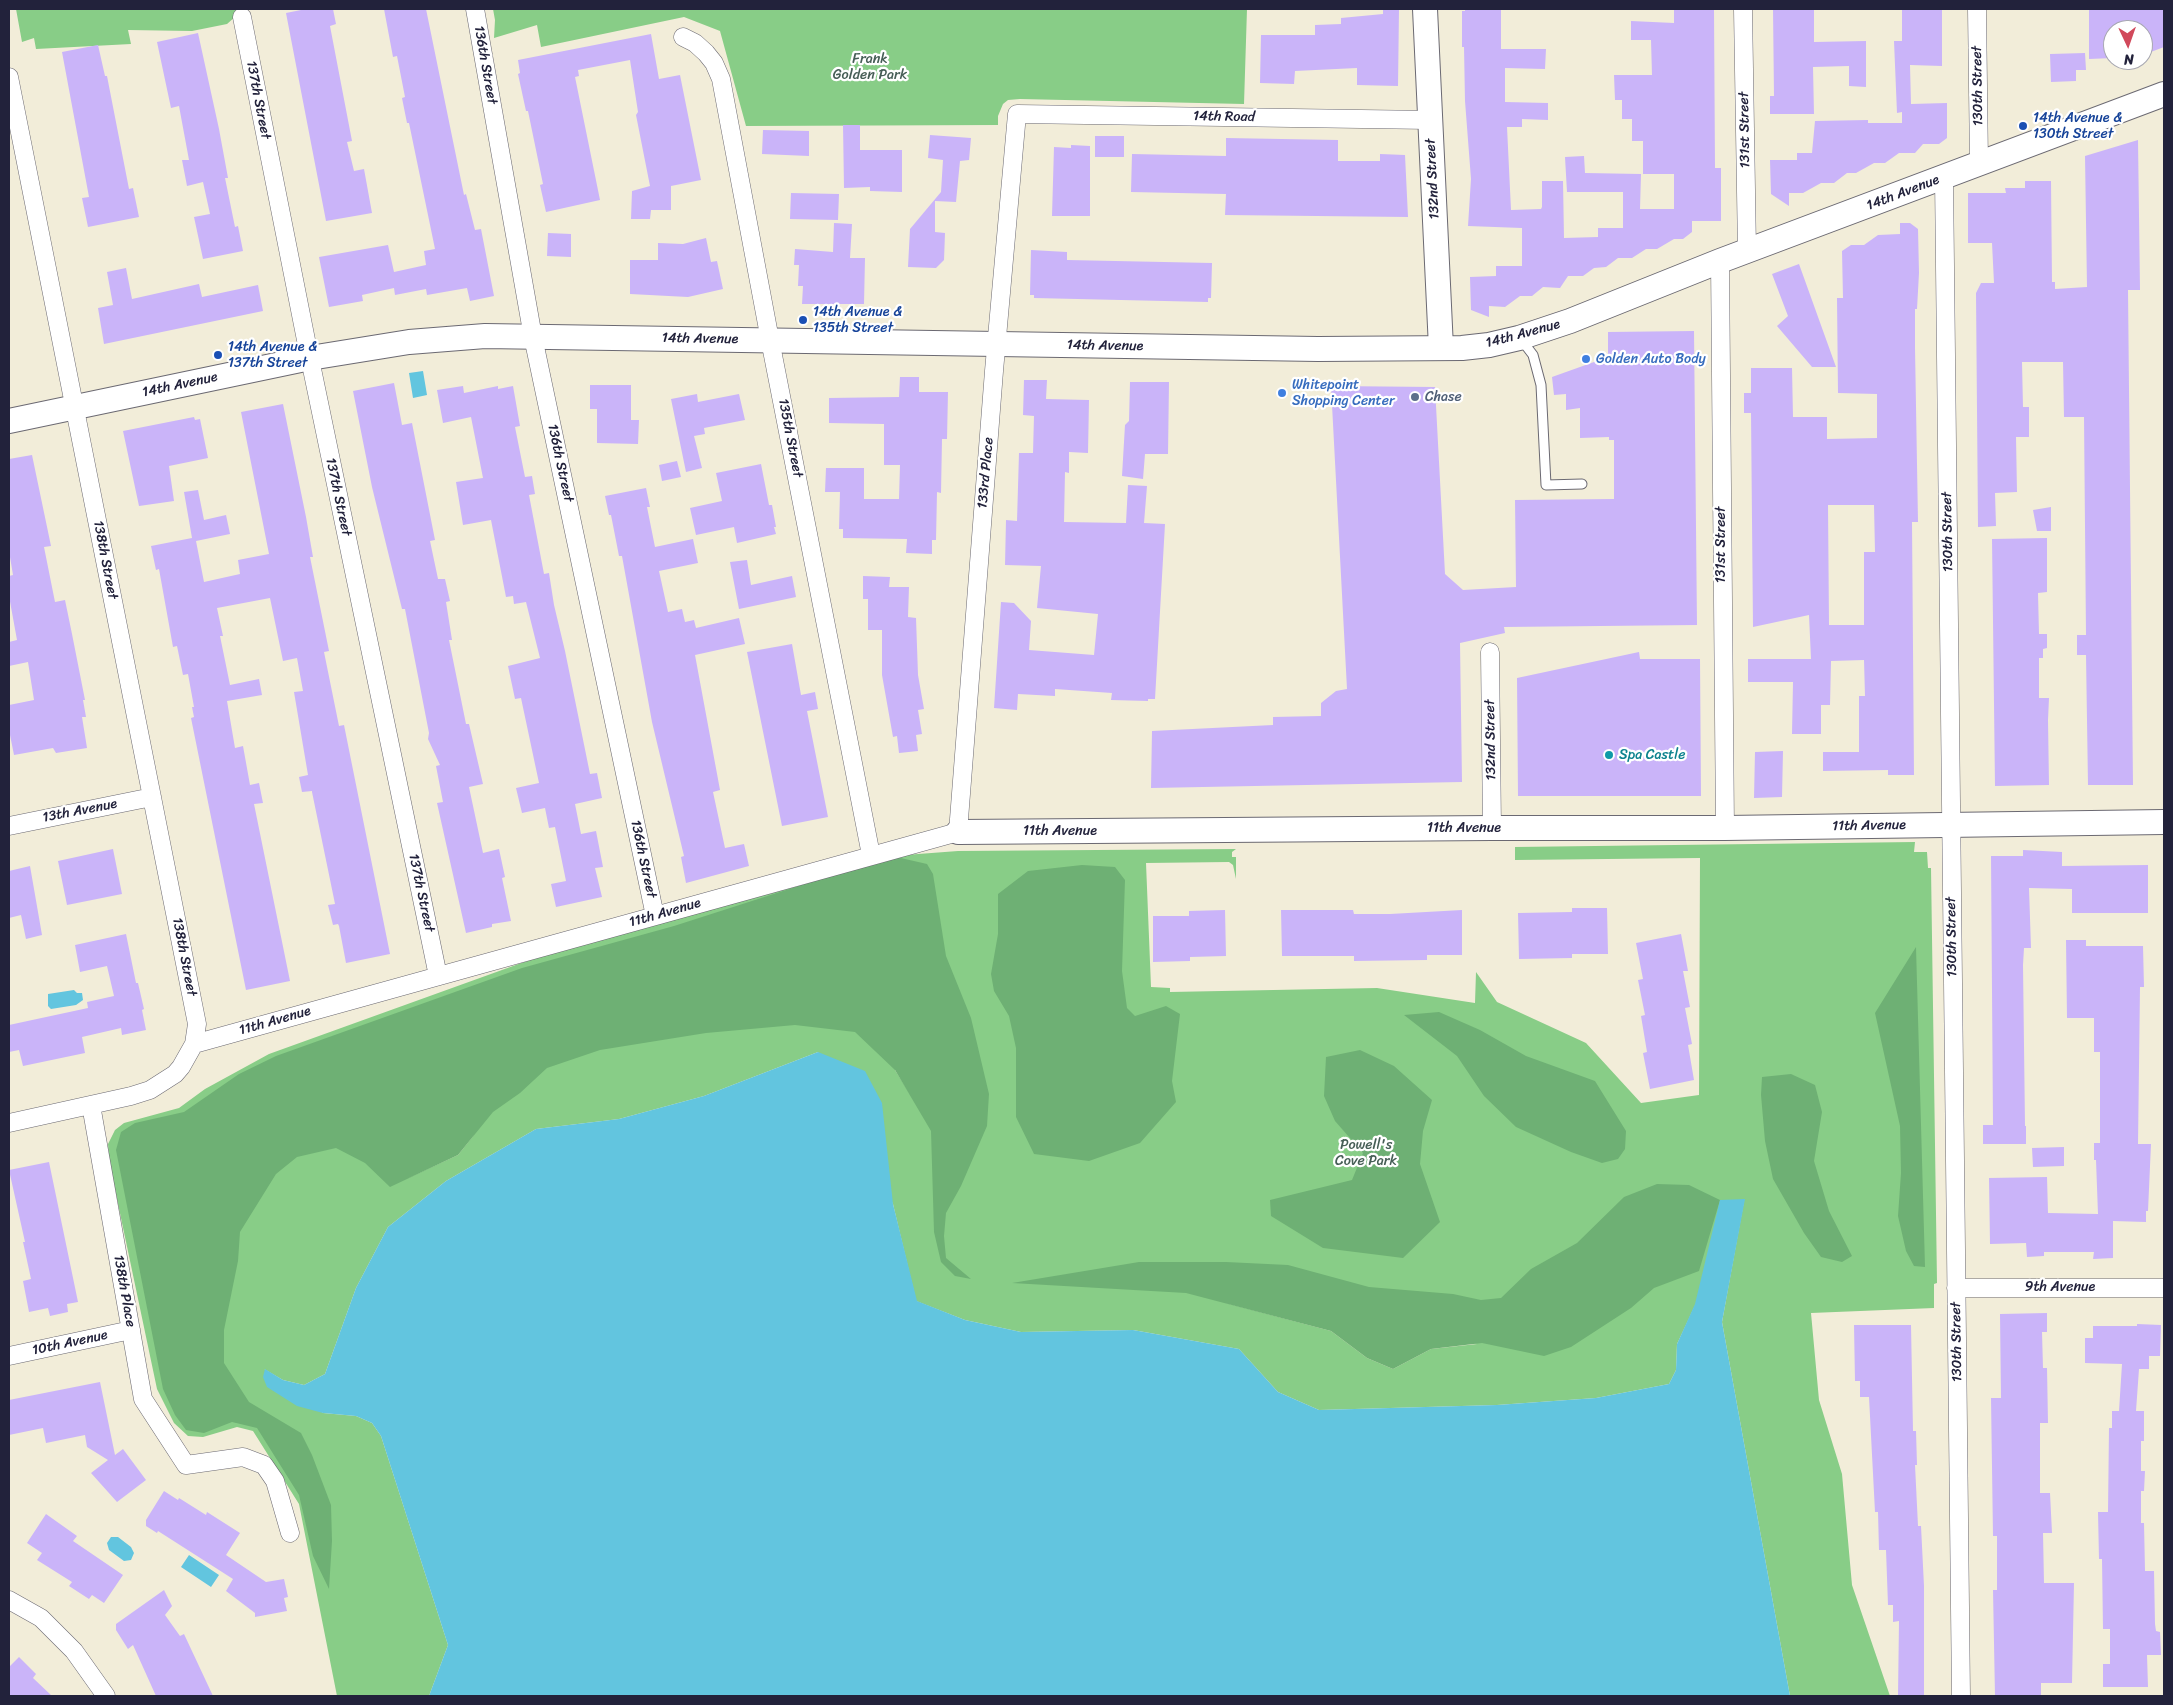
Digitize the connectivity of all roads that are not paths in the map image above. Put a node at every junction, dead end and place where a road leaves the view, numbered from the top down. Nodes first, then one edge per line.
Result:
1 (476, 9) edge
2 (1424, 9) edge
3 (1743, 9) edge
4 (1977, 9) edge
5 (242, 17) dead end
6 (683, 37) dead end
7 (9, 77) edge
8 (2164, 94) edge
9 (1017, 114) joint
10 (1430, 120) junction
11 (1979, 164) junction
12 (1944, 177) junction
13 (1747, 251) junction
14 (1720, 262) junction
15 (533, 337) junction
16 (1519, 338) junction
17 (770, 340) junction
18 (997, 344) junction
19 (1441, 348) junction
20 (310, 358) junction
21 (74, 407) junction
22 (9, 421) edge
23 (1582, 484) dead end
24 (1490, 652) dead end
25 (152, 797) junction
26 (2164, 822) edge
27 (1951, 824) junction
28 (9, 826) edge
29 (1492, 828) junction
30 (1725, 828) junction
31 (958, 832) junction
32 (871, 855) junction
33 (655, 916) junction
34 (438, 976) junction
35 (194, 1044) junction
36 (91, 1105) junction
37 (9, 1122) edge
38 (1956, 1288) junction
39 (2164, 1288) edge
40 (131, 1330) junction
41 (9, 1356) edge
42 (290, 1533) dead end
43 (9, 1600) edge
44 (106, 1696) edge
45 (1961, 1696) edge

1 - 15 street, 136th Street
2 - 10 street, 132nd Street
3 - 13 street, 131st Street
4 - 11 street, 130th Street
5 - 20 street, 137th Street
6 - 17 street, 135th Street
7 - 21 street, 138th Street
8 - 11 street, 14th Avenue
9 - 10 street, 14th Road
9 - 18 street, 133rd Place
10 - 19 street, 132nd Street
11 - 12 street, 14th Avenue
12 - 13 street, 14th Avenue
12 - 27 street, 130th Street
13 - 14 street, 14th Avenue
14 - 16 street, 14th Avenue
14 - 30 street, 131st Street
15 - 17 street, 14th Avenue
15 - 20 street, 14th Avenue
15 - 33 street, 136th Street
16 - 19 street, 14th Avenue
16 - 23 lane
17 - 18 street, 14th Avenue
17 - 32 street, 135th Street
18 - 19 street, 14th Avenue
18 - 31 street, 133rd Place
20 - 21 street, 14th Avenue
20 - 34 street, 137th Street
21 - 22 street, 14th Avenue
21 - 25 street, 138th Street
24 - 29 street, 132nd Street
25 - 28 street, 13th Avenue
25 - 35 street, 138th Street
26 - 27 street, 11th Avenue
27 - 30 street, 11th Avenue
27 - 38 street, 130th Street
29 - 30 street, 11th Avenue
29 - 31 street, 11th Avenue
31 - 32 street, 11th Avenue
32 - 33 street, 11th Avenue
33 - 34 street, 11th Avenue
34 - 35 street, 11th Avenue
35 - 36 street
36 - 37 street
36 - 40 street, 138th Place
38 - 39 street, 9th Avenue
38 - 45 street, 130th Street
40 - 41 street, 10th Avenue
40 - 42 street, 138th Place
43 - 44 street

